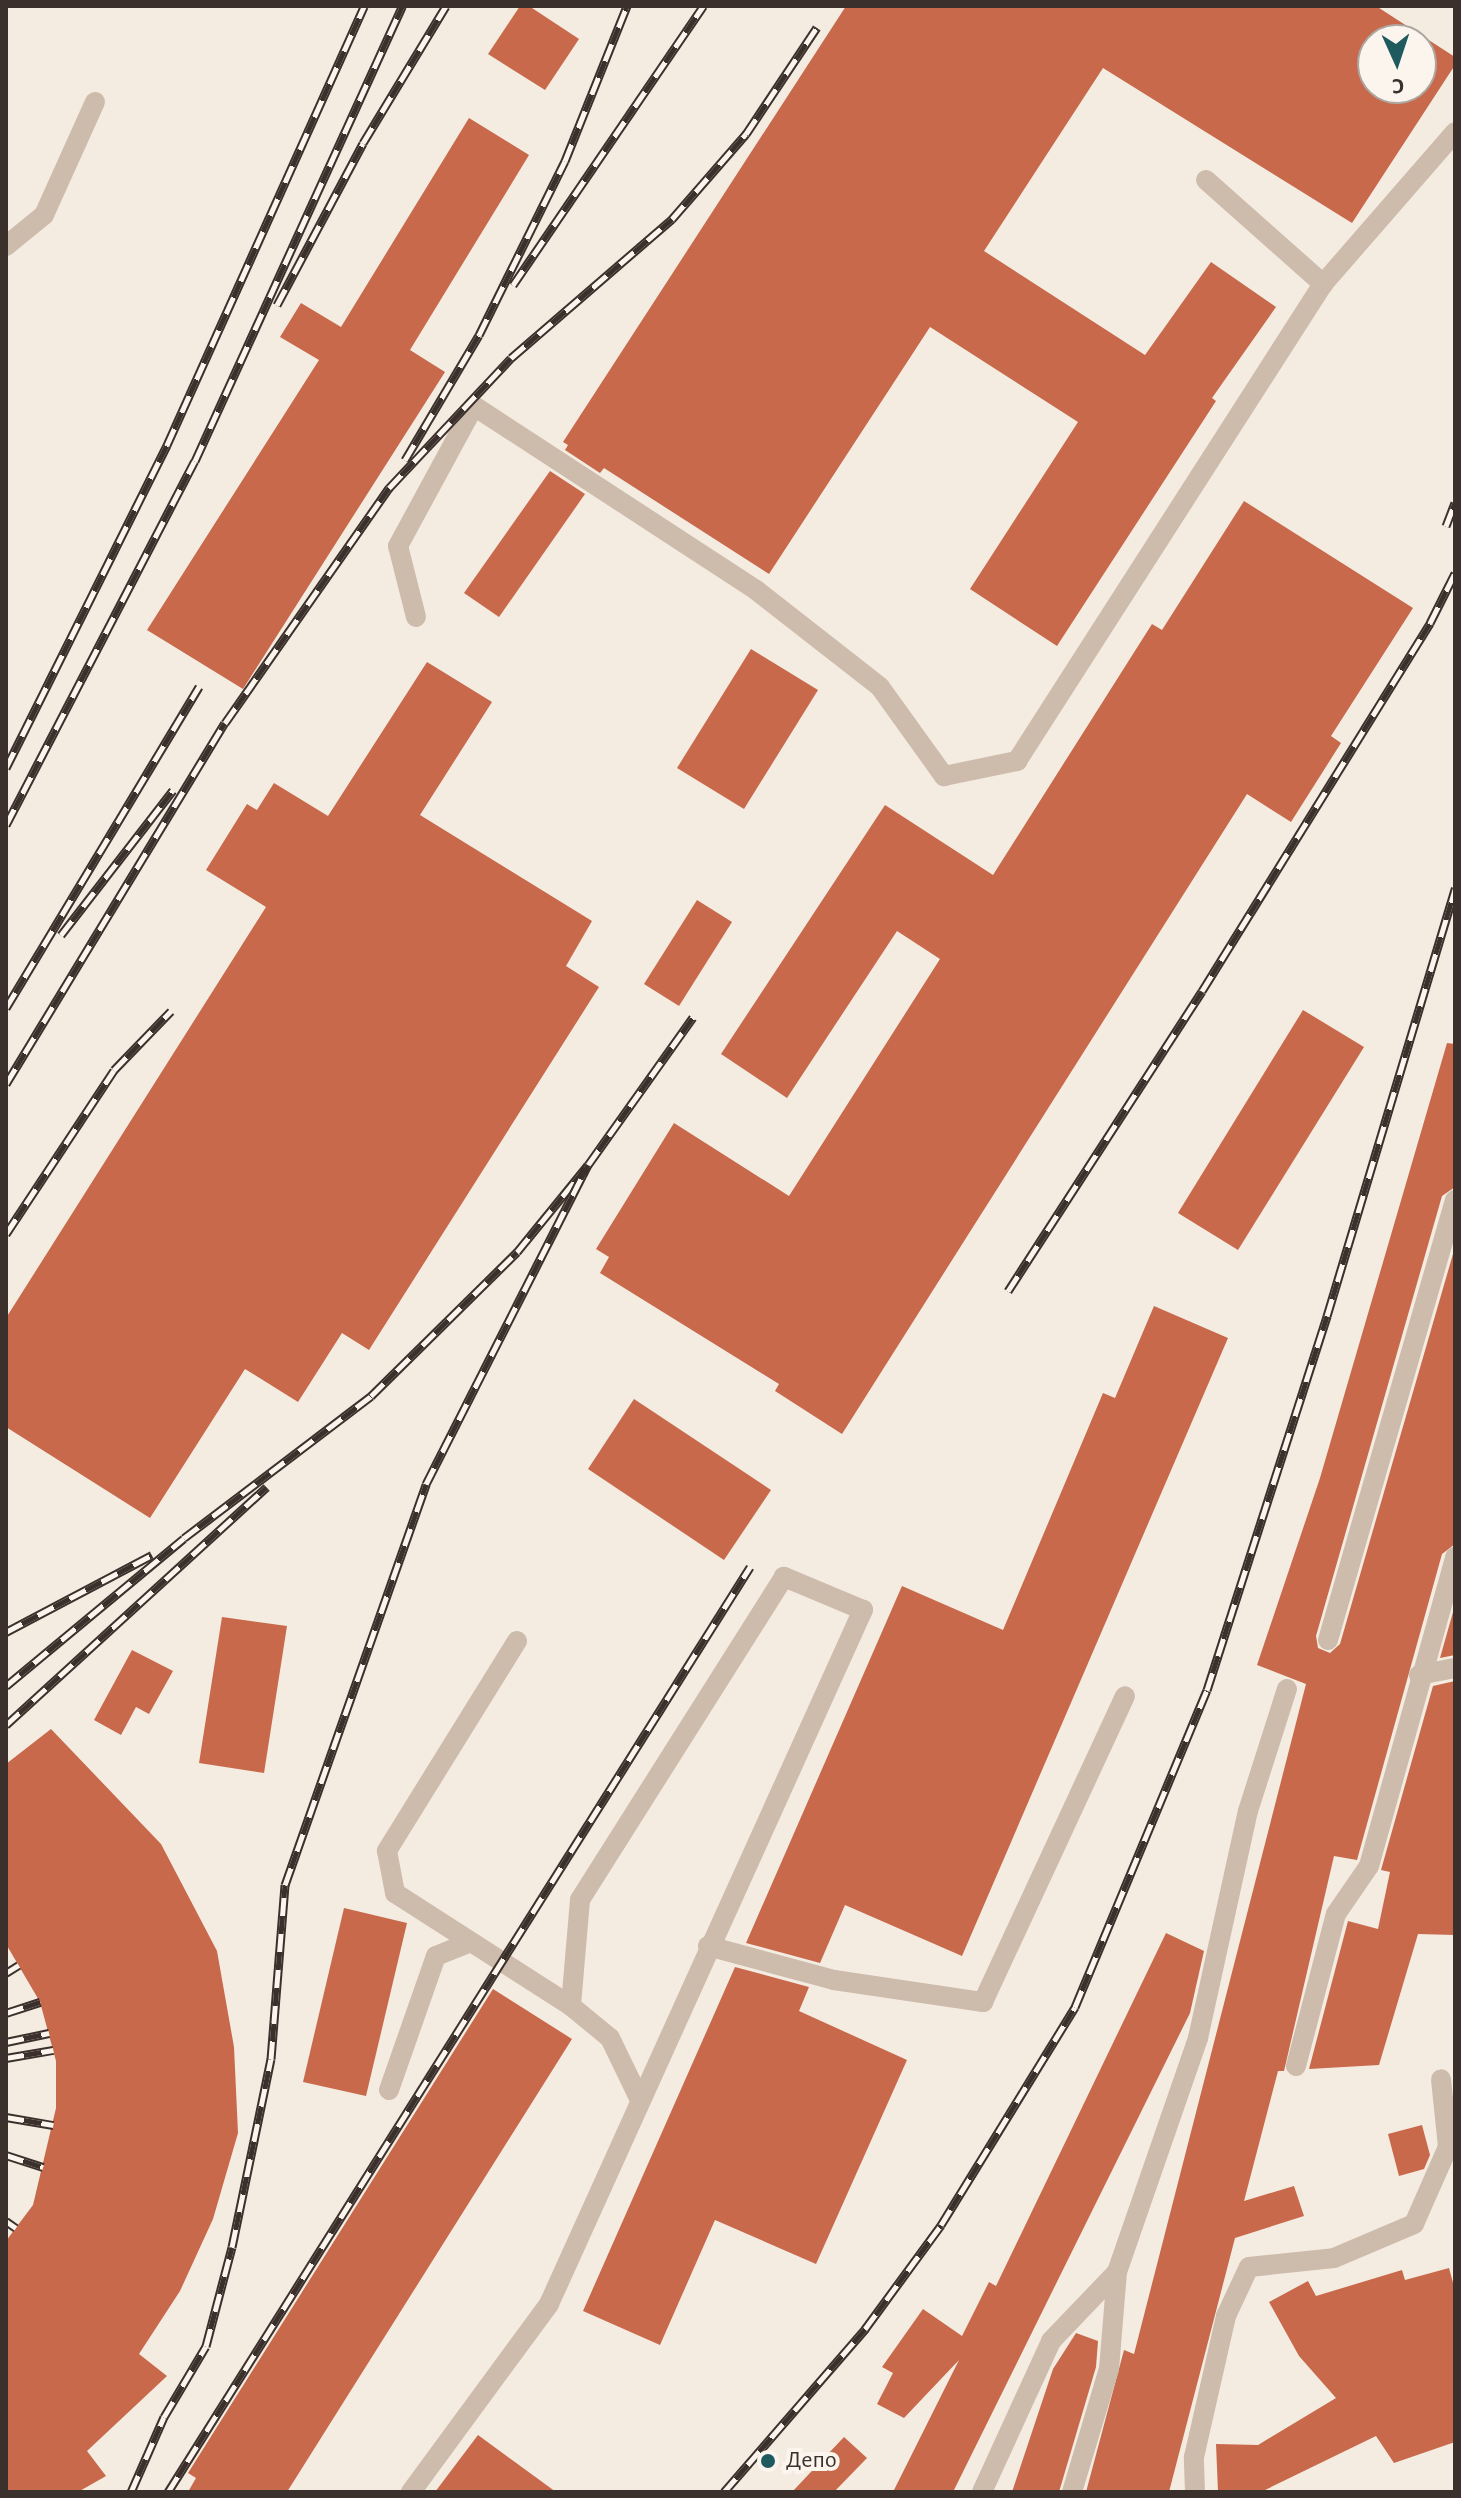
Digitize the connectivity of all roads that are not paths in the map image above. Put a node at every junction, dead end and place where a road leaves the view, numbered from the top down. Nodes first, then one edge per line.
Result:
1 (95, 102) dead end
2 (1455, 132) edge
3 (1206, 180) dead end
4 (6, 246) edge
5 (1323, 284) junction
6 (416, 617) dead end
7 (1455, 1200) edge
8 (1455, 1557) edge
9 (1328, 1640) dead end
10 (517, 1641) dead end
11 (1455, 1668) edge
12 (1419, 1675) junction
13 (1287, 1689) dead end
14 (1125, 1696) dead end
15 (468, 1943) junction
16 (708, 1946) junction
17 (571, 2006) junction
18 (1296, 2066) dead end
19 (1441, 2079) dead end
20 (389, 2090) dead end
21 (640, 2100) junction
22 (1117, 2272) junction
23 (411, 2492) edge
24 (982, 2492) edge
25 (1072, 2492) edge
26 (1195, 2492) edge

1 - 4 lane
2 - 5 lane
3 - 5 lane
5 - 6 lane
7 - 9 lane
8 - 12 lane
10 - 15 lane
11 - 12 lane
12 - 18 lane
13 - 22 lane
14 - 16 lane
15 - 17 lane
15 - 20 lane
16 - 17 lane
16 - 21 lane
17 - 21 lane
19 - 26 lane
21 - 23 lane
22 - 24 lane
22 - 25 lane

